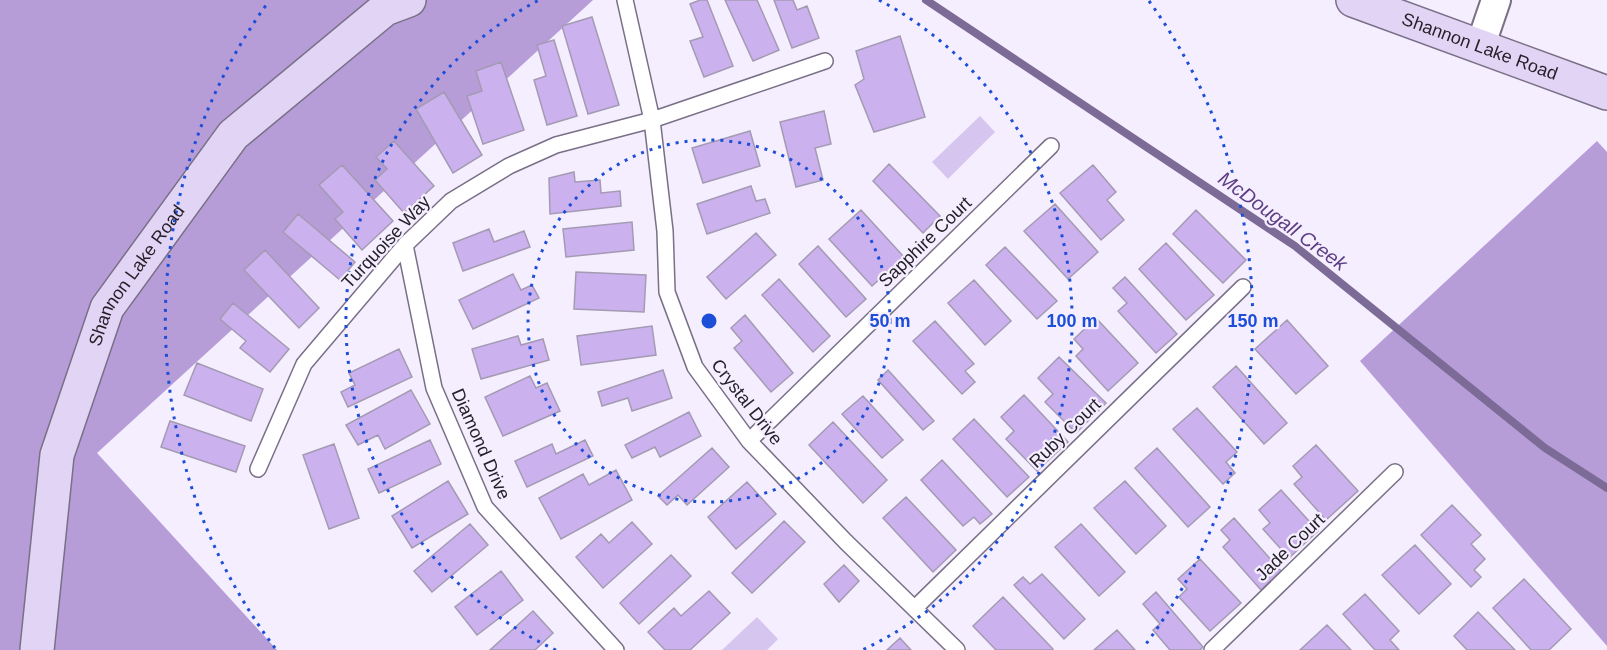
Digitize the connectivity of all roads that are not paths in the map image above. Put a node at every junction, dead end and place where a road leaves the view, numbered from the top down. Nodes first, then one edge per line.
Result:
1 (409, 0) edge
2 (624, 0) edge
3 (1353, 0) edge
4 (1496, 0) edge
5 (1480, 47) junction
6 (825, 61) dead end
7 (1607, 93) edge
8 (652, 120) junction
9 (1052, 146) dead end
10 (405, 245) junction
11 (1243, 287) dead end
12 (750, 441) junction
13 (258, 469) dead end
14 (1395, 472) dead end
15 (915, 608) junction
16 (37, 650) edge
17 (616, 650) edge
18 (957, 650) edge
19 (1212, 650) edge

1 - 16 main road, Shannon Lake Road
2 - 8 lane, Crystal Drive
3 - 5 main road, Shannon Lake Road
4 - 5 street
5 - 7 main road, Shannon Lake Road
6 - 8 lane, Turquoise Way
8 - 10 lane, Turquoise Way
8 - 12 lane, Crystal Drive
9 - 12 lane, Sapphire Court
10 - 13 lane, Turquoise Way
10 - 17 lane, Diamond Drive
11 - 15 lane, Ruby Court
12 - 15 lane, Crystal Drive
14 - 19 lane, Jade Court
15 - 18 lane, Crystal Drive

